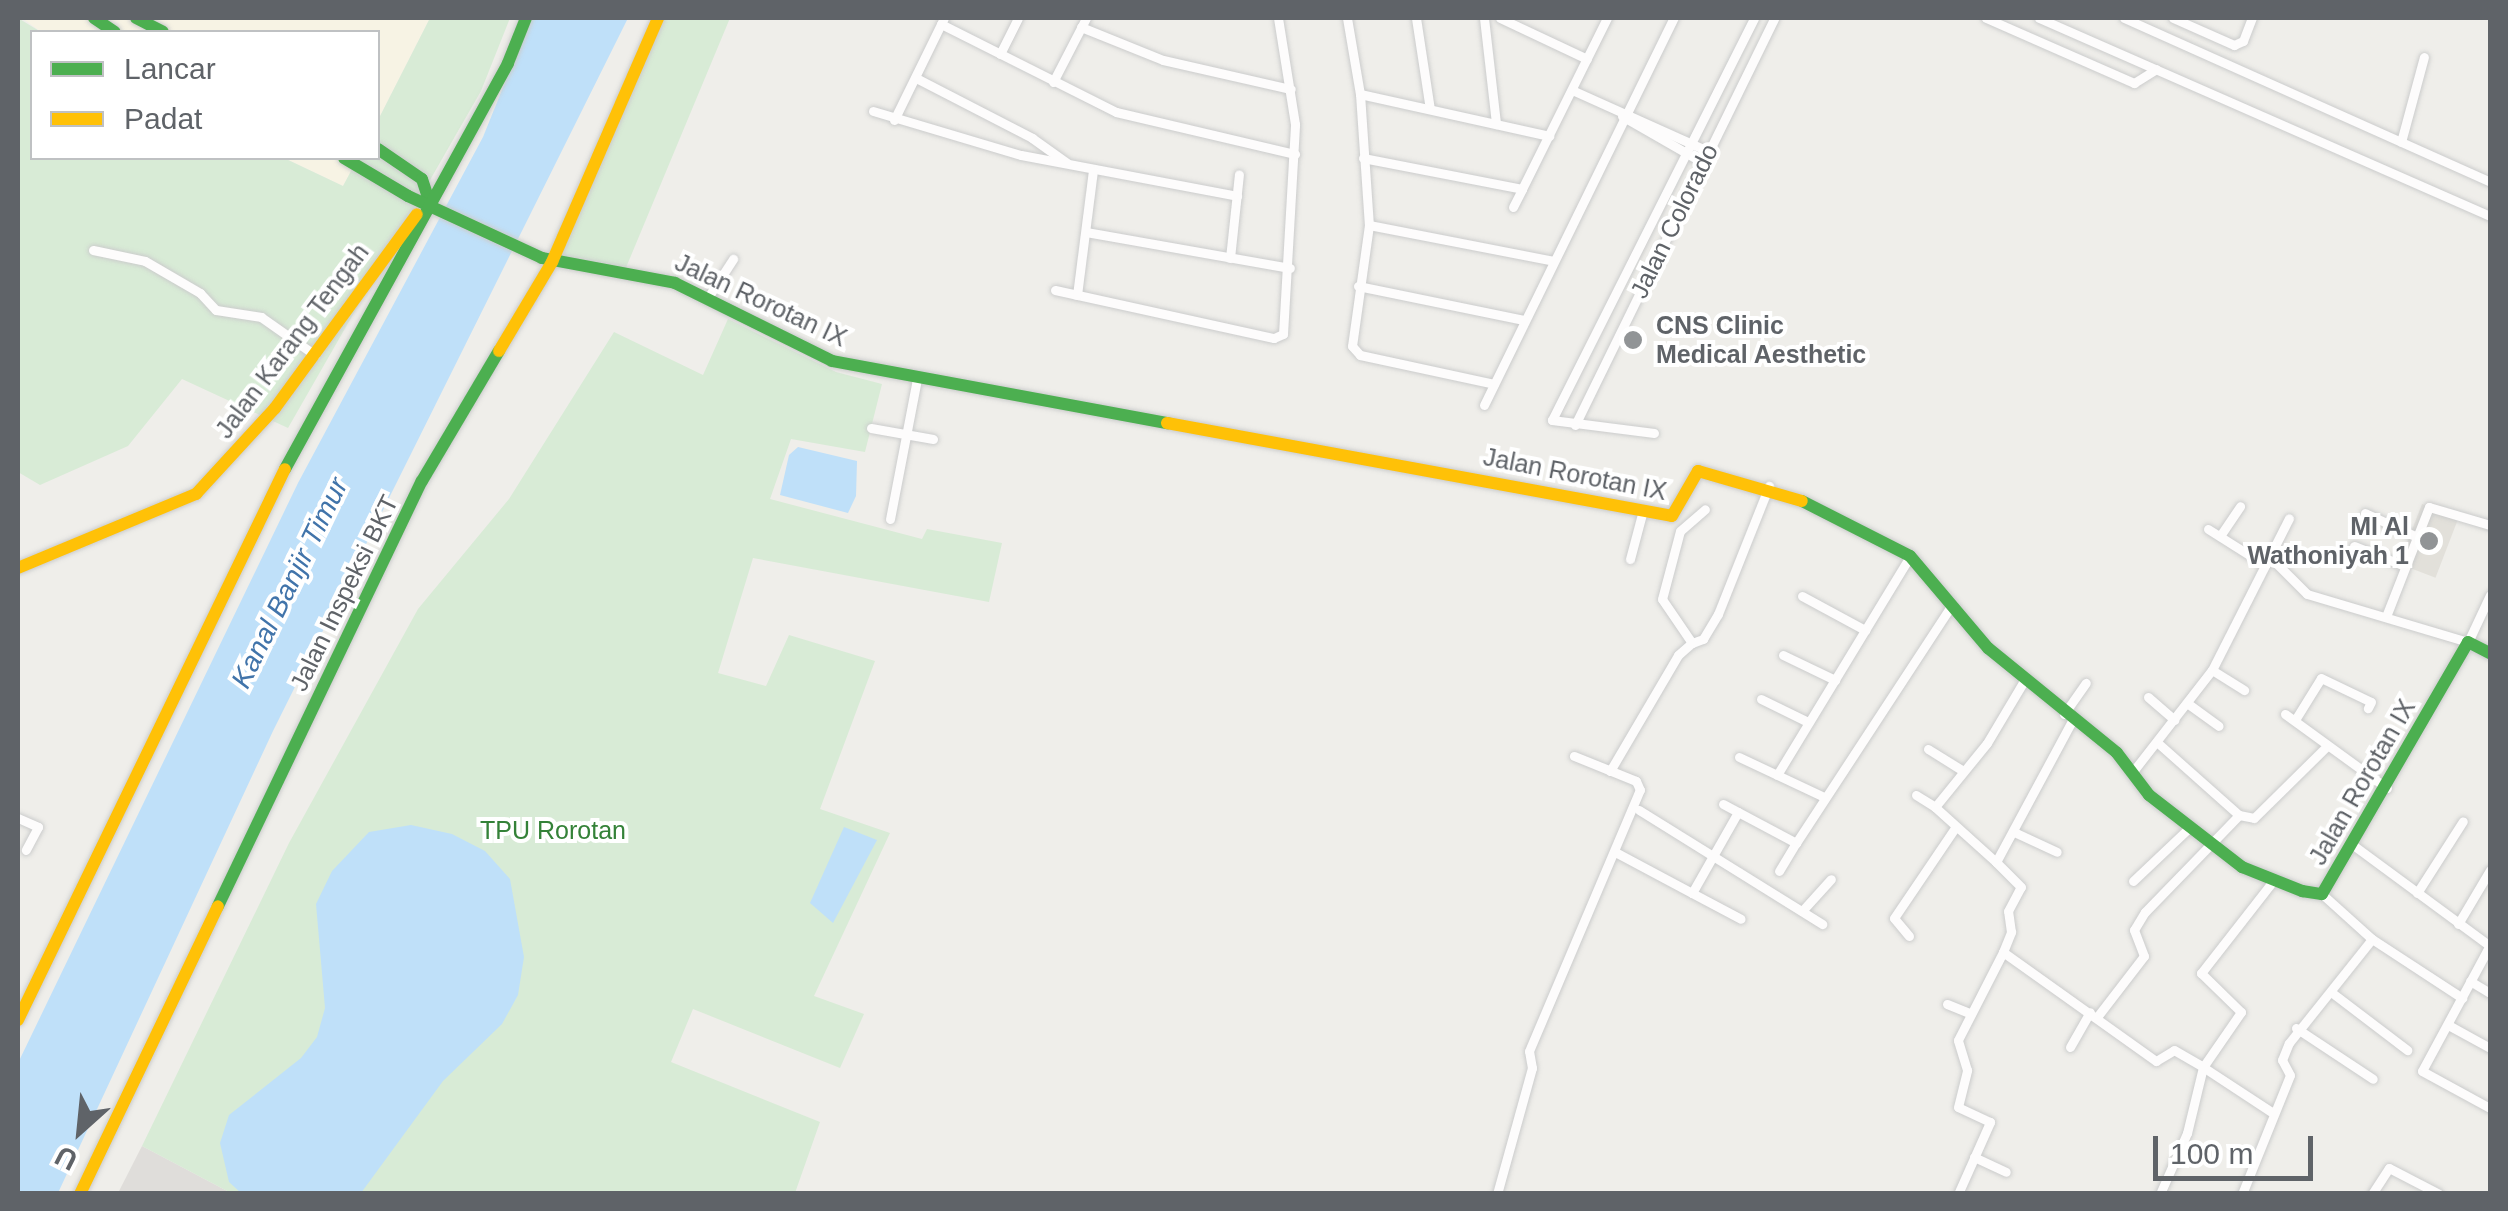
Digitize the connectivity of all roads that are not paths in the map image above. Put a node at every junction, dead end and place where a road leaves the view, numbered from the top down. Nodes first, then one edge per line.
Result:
1 (94, 18) edge
2 (136, 18) edge
3 (526, 18) edge
4 (658, 18) edge
5 (1018, 18) edge
6 (1277, 18) edge
7 (1346, 18) edge
8 (1416, 18) edge
9 (1484, 18) edge
10 (1500, 18) edge
11 (1607, 18) edge
12 (1674, 18) edge
13 (1754, 18) edge
14 (1774, 18) edge
15 (1990, 18) edge
16 (2038, 18) edge
17 (2124, 18) edge
18 (2173, 18) edge
19 (2252, 18) edge
20 (942, 21) edge
21 (1083, 22) edge
22 (114, 27) edge
23 (159, 30) edge
24 (1000, 54) junction
25 (2424, 57) dead end
26 (1587, 59) junction
27 (2156, 69) junction
28 (916, 78) junction
29 (1053, 82) junction
30 (1291, 89) junction
31 (1572, 90) junction
32 (1360, 94) junction
33 (1430, 109) junction
34 (873, 112) dead end
35 (1622, 114) junction
36 (894, 120) junction
37 (1702, 121) junction
38 (1496, 124) junction
39 (1719, 129) junction
40 (1550, 136) junction
41 (1692, 140) junction
42 (2401, 142) junction
43 (1708, 150) junction
44 (380, 151) edge
45 (1296, 154) junction
46 (1686, 154) junction
47 (1363, 158) junction
48 (348, 160) edge
49 (1702, 162) junction
50 (1069, 165) junction
51 (1093, 170) junction
52 (1239, 174) dead end
53 (2490, 182) edge
54 (1522, 190) junction
55 (1237, 196) junction
56 (429, 201) junction
57 (1512, 207) dead end
58 (2490, 216) edge
59 (1369, 224) junction
60 (1086, 232) junction
61 (93, 250) dead end
62 (1230, 258) junction
63 (733, 259) dead end
64 (547, 260) junction
65 (1554, 261) junction
66 (1290, 268) junction
67 (1358, 286) junction
68 (1055, 290) dead end
69 (1077, 296) junction
70 (707, 299) junction
71 (1523, 320) junction
72 (311, 352) junction
73 (917, 379) junction
74 (1494, 384) junction
75 (1484, 405) dead end
76 (1575, 426) junction
77 (872, 428) dead end
78 (1654, 433) dead end
79 (905, 434) junction
80 (933, 439) dead end
81 (1769, 486) junction
82 (2240, 506) dead end
83 (1705, 509) dead end
84 (1643, 510) junction
85 (2365, 514) dead end
86 (2288, 518) dead end
87 (890, 520) dead end
88 (2490, 526) edge
89 (2208, 530) dead end
90 (2220, 536) junction
91 (2417, 537) junction
92 (2354, 546) dead end
93 (1910, 556) junction
94 (1630, 559) dead end
95 (2268, 561) junction
96 (2406, 566) junction
97 (18, 568) edge
98 (1802, 596) dead end
99 (2490, 596) edge
100 (1950, 608) junction
101 (2387, 614) junction
102 (1865, 630) junction
103 (2468, 642) junction
104 (1692, 644) junction
105 (1783, 654) dead end
106 (2490, 654) edge
107 (2212, 670) junction
108 (1835, 680) junction
109 (2024, 681) junction
110 (2086, 683) dead end
111 (2244, 690) dead end
112 (2148, 696) dead end
113 (1761, 699) dead end
114 (2187, 703) junction
115 (2368, 708) dead end
116 (2284, 714) dead end
117 (2068, 718) junction
118 (2174, 720) junction
119 (2295, 720) junction
120 (1808, 722) junction
121 (2220, 726) dead end
122 (2159, 744) junction
123 (2326, 746) junction
124 (1928, 748) dead end
125 (1574, 756) dead end
126 (1739, 757) dead end
127 (1961, 770) junction
128 (1610, 771) junction
129 (1778, 774) junction
130 (2131, 774) junction
131 (2387, 788) junction
132 (1916, 794) dead end
133 (1824, 797) junction
134 (1722, 804) dead end
135 (1935, 807) junction
136 (1639, 810) dead end
137 (1738, 812) junction
138 (2240, 815) junction
139 (18, 818) edge
140 (2463, 821) dead end
141 (1955, 828) junction
142 (2188, 828) junction
143 (2014, 832) junction
144 (1796, 843) junction
145 (2209, 843) junction
146 (2352, 845) junction
147 (26, 850) dead end
148 (2058, 852) dead end
149 (1617, 853) dead end
150 (1713, 858) junction
151 (1996, 862) junction
152 (2490, 870) edge
153 (1779, 872) dead end
154 (1830, 879) dead end
155 (2133, 881) dead end
156 (2273, 881) junction
157 (1692, 892) junction
158 (2417, 893) junction
159 (2322, 894) junction
160 (1802, 911) junction
161 (1741, 919) dead end
162 (1822, 924) dead end
163 (2458, 924) junction
164 (1909, 936) dead end
165 (2372, 938) junction
166 (2487, 943) edge
167 (2003, 952) junction
168 (2470, 981) junction
169 (2331, 992) junction
170 (2490, 993) edge
171 (2462, 998) junction
172 (1947, 1004) dead end
173 (1969, 1013) junction
174 (2094, 1015) junction
175 (18, 1020) edge
176 (2450, 1026) junction
177 (2296, 1028) junction
178 (2070, 1047) dead end
179 (2490, 1048) edge
180 (2406, 1050) dead end
181 (2203, 1067) junction
182 (2373, 1078) dead end
183 (2490, 1108) edge
184 (2274, 1113) junction
185 (1974, 1158) junction
186 (2006, 1172) dead end
187 (2422, 1190) edge
188 (80, 1194) edge
189 (1498, 1194) edge
190 (1958, 1194) edge
191 (2160, 1194) edge
192 (2242, 1194) edge
193 (2372, 1194) edge
194 (2438, 1194) edge

1 - 22 street
2 - 23 street
3 - 56 street
4 - 64 street, Jalan Inspeksi BKT
5 - 24 street
6 - 30 street
7 - 32 street
8 - 33 street
9 - 38 street
10 - 26 street
11 - 26 street
12 - 35 street
13 - 37 street, Jalan Colorado
14 - 39 street, Jalan Colorado
15 - 27 street
16 - 27 street
17 - 42 street
18 - 19 street
20 - 24 street
20 - 28 street
21 - 29 street
21 - 30 street
24 - 29 street
25 - 42 street
26 - 31 street
27 - 58 street
28 - 36 street
28 - 50 street
29 - 45 street
30 - 45 street
31 - 35 street
31 - 40 street
32 - 33 street
32 - 47 street
33 - 38 street
34 - 36 street
35 - 41 street
35 - 46 street
35 - 65 street
36 - 50 street
37 - 39 street
37 - 41 street, Jalan Colorado
38 - 40 street
39 - 43 street, Jalan Colorado
40 - 54 street
41 - 43 street
41 - 46 street, Jalan Colorado
42 - 53 street
43 - 49 street, Jalan Colorado
44 - 56 street
45 - 66 street
46 - 49 street
46 - 76 street, Jalan Colorado
47 - 54 street
47 - 59 street
48 - 56 street, Jalan Rorotan IX
49 - 76 street, Jalan Colorado
50 - 51 street
51 - 55 street
51 - 60 street
52 - 55 street
54 - 57 street
55 - 62 street
56 - 64 street, Jalan Rorotan IX
56 - 72 street, Jalan Karang Tengah
56 - 175 street
59 - 65 street
59 - 67 street
60 - 62 street
60 - 69 street
61 - 72 street
62 - 66 street
63 - 70 street
64 - 70 street, Jalan Rorotan IX
64 - 188 street, Jalan Inspeksi BKT
65 - 71 street
66 - 69 street
67 - 71 street
67 - 74 street
68 - 69 street
70 - 73 street, Jalan Rorotan IX
71 - 74 street
72 - 97 street, Jalan Karang Tengah
73 - 79 street
73 - 84 street, Jalan Rorotan IX
74 - 75 street
76 - 78 street
77 - 79 street
79 - 80 street
79 - 87 street
81 - 84 street, Jalan Rorotan IX
81 - 93 street, Jalan Rorotan IX
81 - 104 street
82 - 90 street
83 - 104 street
84 - 94 street
85 - 91 street
86 - 95 street
88 - 91 street
89 - 90 street
90 - 95 street
91 - 96 street
92 - 96 street
93 - 100 street, Jalan Rorotan IX
93 - 102 street
95 - 101 street
95 - 107 street
96 - 101 street
98 - 102 street
99 - 103 street
100 - 109 street, Jalan Rorotan IX
100 - 133 street
101 - 103 street
102 - 108 street
103 - 106 street
103 - 131 street, Jalan Rorotan IX
104 - 128 street
105 - 108 street
107 - 111 street
107 - 114 street
108 - 120 street
109 - 117 street, Jalan Rorotan IX
109 - 127 street
110 - 117 street
112 - 118 street
113 - 120 street
114 - 118 street
114 - 121 street
115 - 119 street
116 - 119 street
117 - 130 street, Jalan Rorotan IX
117 - 143 street
118 - 122 street
119 - 123 street
120 - 129 street
122 - 130 street
122 - 138 street
123 - 131 street
123 - 138 street
124 - 127 street
125 - 128 street
126 - 129 street
127 - 135 street
128 - 189 street
129 - 133 street
130 - 142 street, Jalan Rorotan IX
131 - 146 street, Jalan Rorotan IX
132 - 135 street
133 - 144 street
134 - 137 street
135 - 141 street
136 - 150 street
137 - 144 street
137 - 150 street
138 - 145 street
139 - 147 street
140 - 158 street
141 - 151 street
141 - 164 street
142 - 145 street, Jalan Rorotan IX
142 - 155 street
143 - 148 street
143 - 151 street
144 - 153 street
145 - 156 street, Jalan Rorotan IX
145 - 174 street
146 - 158 street
146 - 159 street, Jalan Rorotan IX
149 - 157 street
150 - 157 street
150 - 160 street
151 - 167 street
152 - 163 street
154 - 160 street
156 - 159 street, Jalan Rorotan IX
156 - 181 street
157 - 161 street
158 - 163 street
159 - 165 street
160 - 162 street
163 - 166 street
165 - 169 street
165 - 171 street
166 - 168 street
167 - 173 street
167 - 174 street
168 - 170 street
168 - 171 street
169 - 177 street
169 - 180 street
171 - 176 street
172 - 173 street
173 - 185 street
174 - 178 street
174 - 181 street
176 - 179 street
176 - 183 street
177 - 182 street
177 - 184 street
181 - 184 street
181 - 191 street
184 - 192 street
185 - 186 street
185 - 190 street
187 - 193 street
187 - 194 street

